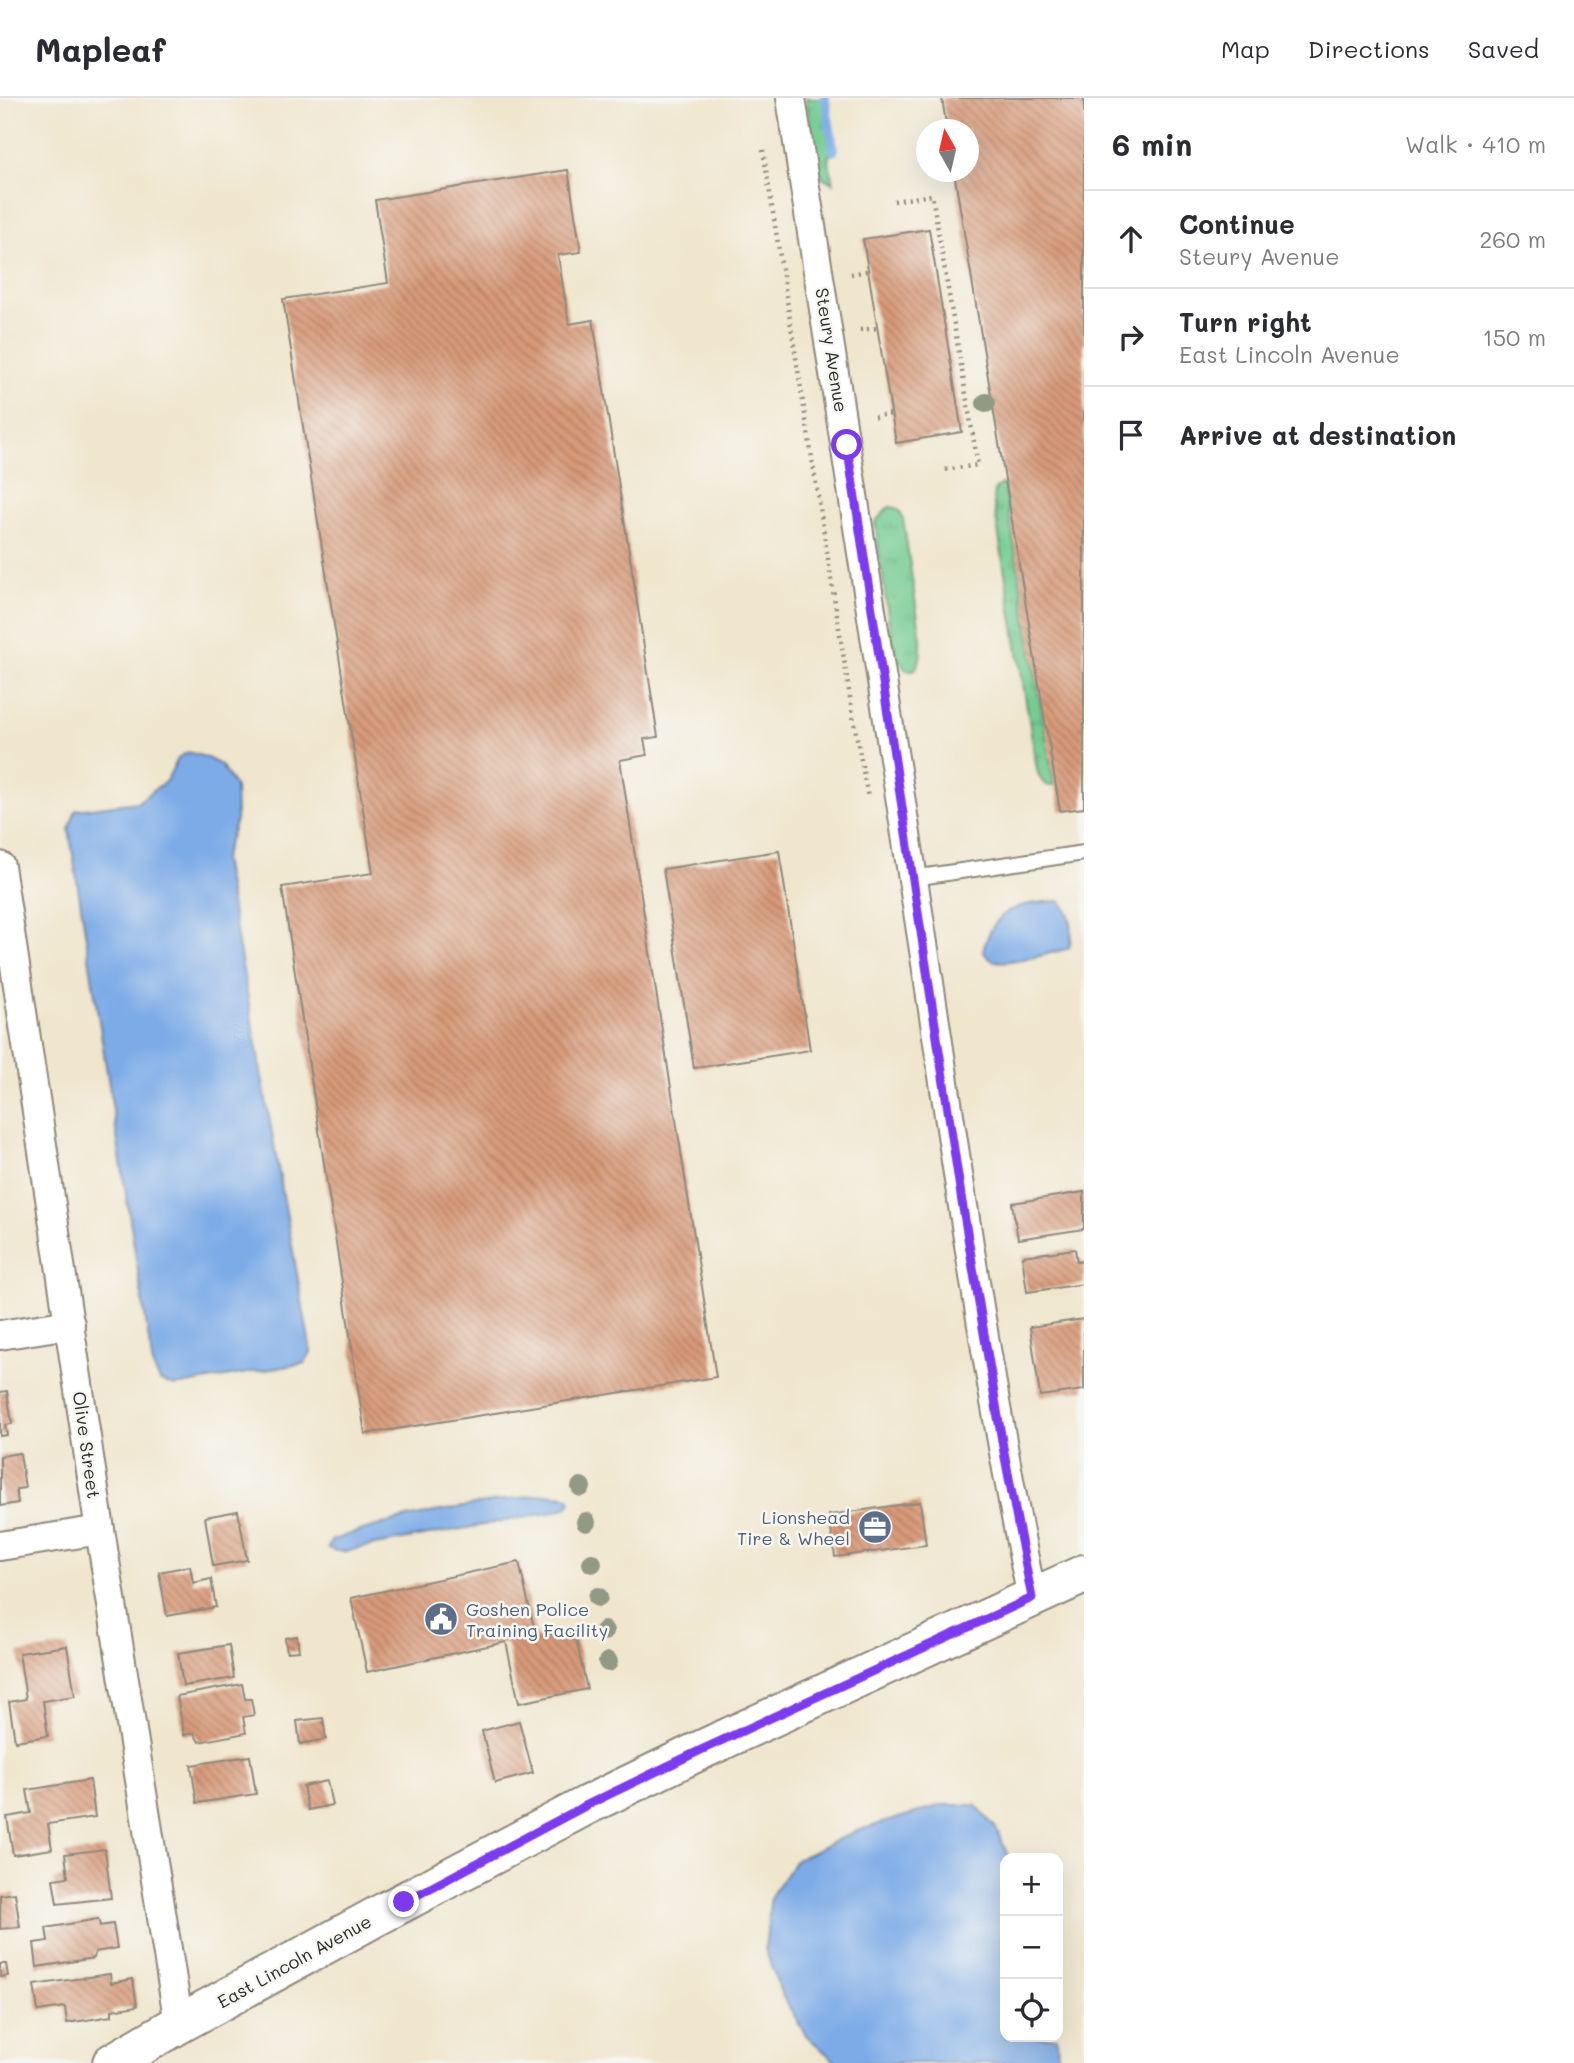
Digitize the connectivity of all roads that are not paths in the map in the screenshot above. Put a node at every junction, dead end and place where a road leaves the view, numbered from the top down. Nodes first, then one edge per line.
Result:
1 (791, 98) edge
2 (1084, 853) edge
3 (0, 866) edge
4 (913, 878) junction
5 (70, 1324) junction
6 (0, 1335) edge
7 (100, 1530) junction
8 (0, 1546) edge
9 (1084, 1574) edge
10 (1032, 1598) junction
11 (179, 2024) junction
12 (113, 2063) edge

1 - 4 street, Steury Avenue
2 - 4 lane
3 - 5 street, Olive Street
4 - 10 street, Steury Avenue
5 - 6 street
5 - 7 street, Olive Street
7 - 8 street
7 - 11 street, Olive Street
9 - 10 main road, East Lincoln Avenue
10 - 11 main road, East Lincoln Avenue
11 - 12 main road, East Lincoln Avenue

